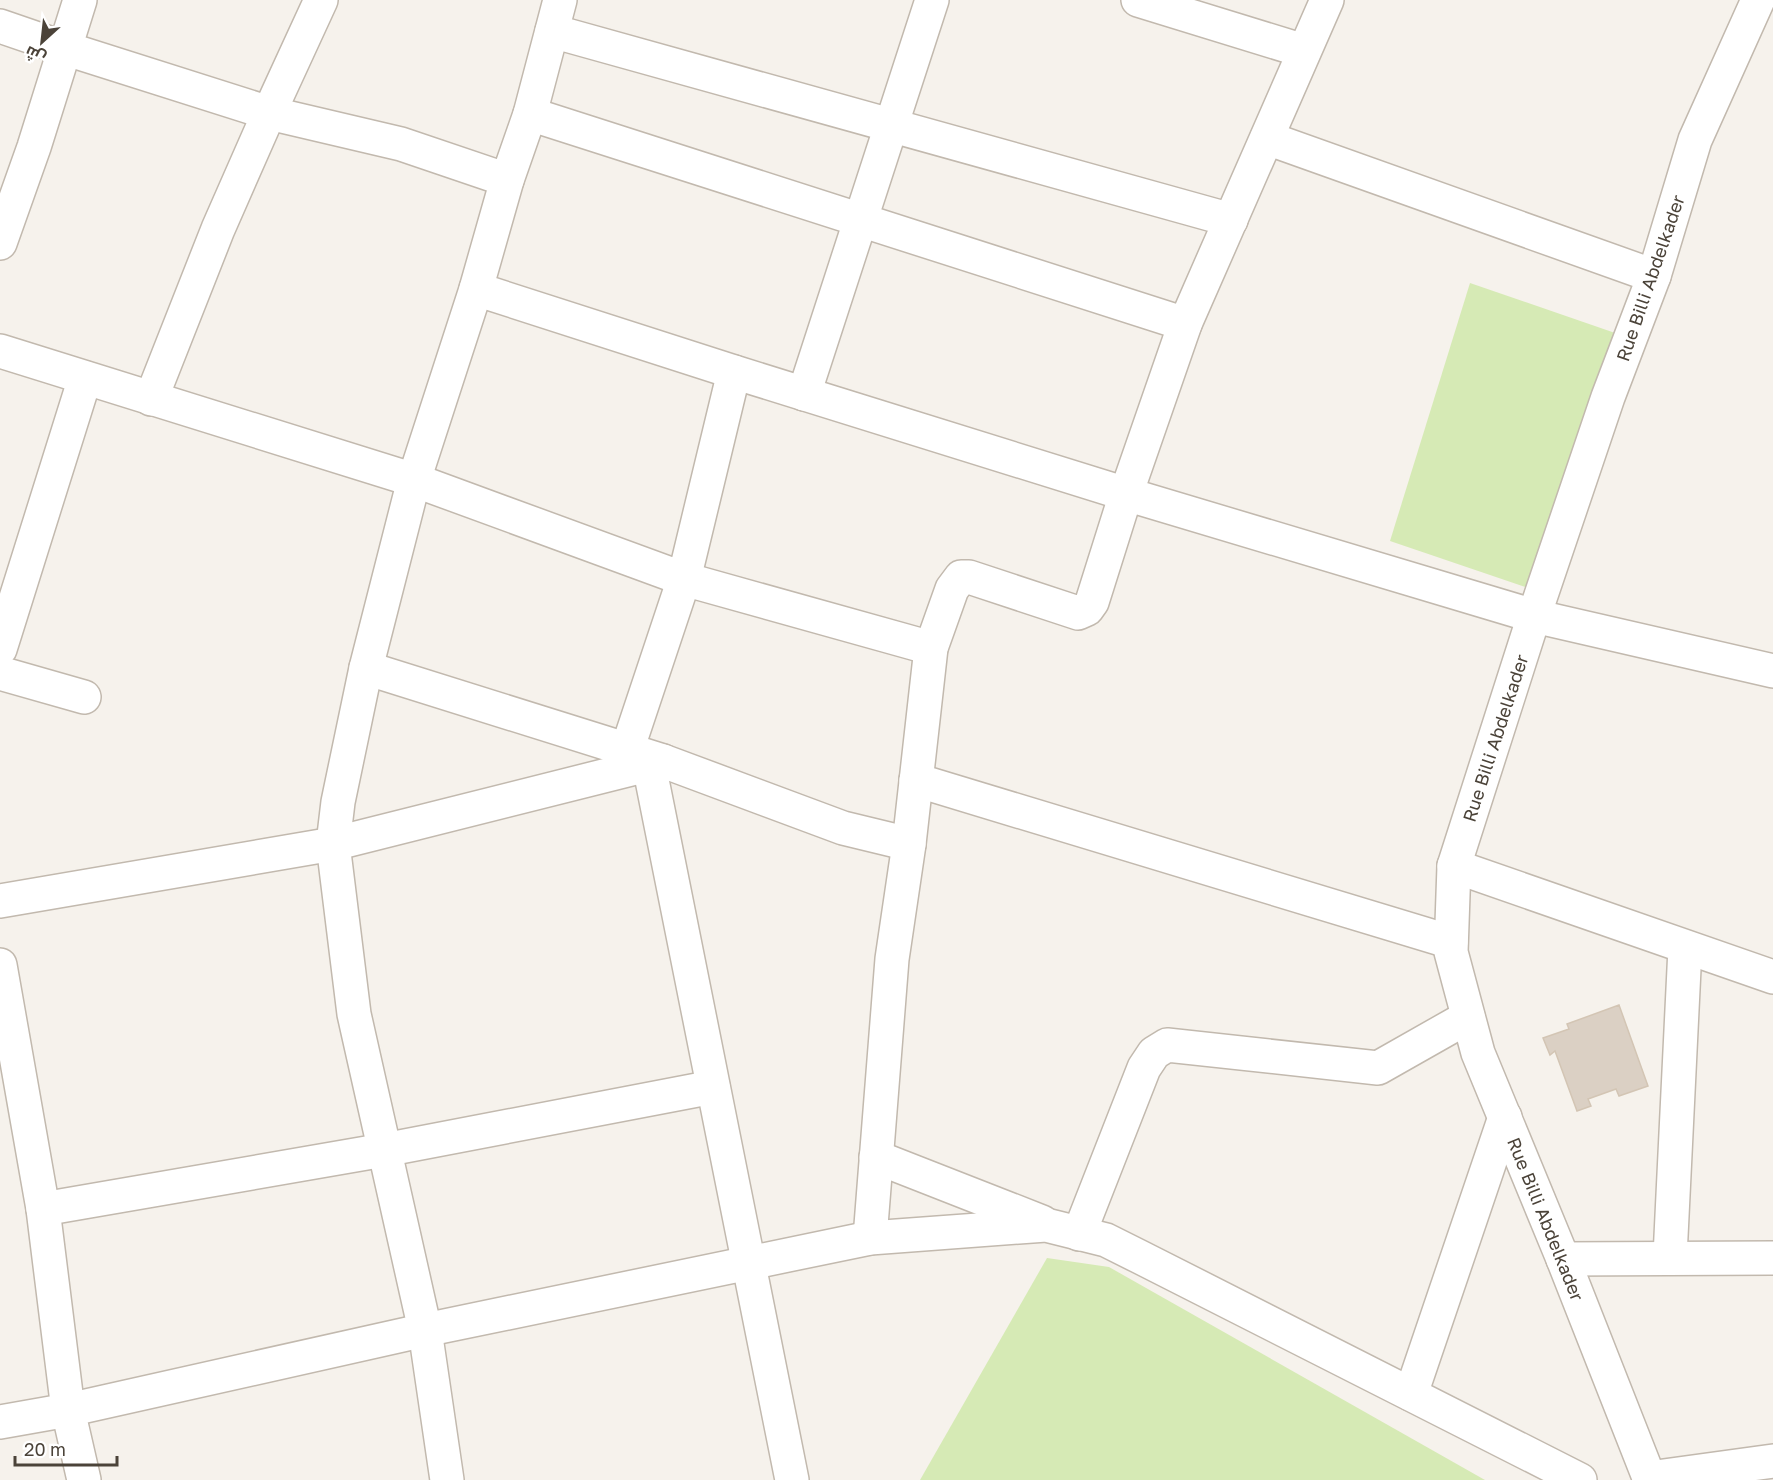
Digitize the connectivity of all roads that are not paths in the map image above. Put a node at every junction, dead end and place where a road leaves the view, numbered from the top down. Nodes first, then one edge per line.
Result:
1 (80, 0) edge
2 (321, 0) edge
3 (560, 0) edge
4 (932, 0) edge
5 (1138, 0) edge
6 (1327, 0) edge
7 (1758, 0) edge
8 (0, 26) edge
9 (552, 31) junction
10 (63, 48) junction
11 (1304, 51) junction
12 (268, 113) junction
13 (530, 114) junction
14 (891, 124) junction
15 (1267, 138) junction
16 (507, 180) junction
17 (860, 219) junction
18 (1231, 220) junction
19 (0, 243) edge
20 (1654, 276) junction
21 (476, 289) junction
22 (1185, 324) junction
23 (0, 351) edge
24 (734, 372) junction
25 (85, 378) junction
26 (804, 394) junction
27 (151, 399) junction
28 (414, 480) junction
29 (1126, 494) junction
30 (684, 579) junction
31 (1534, 616) junction
32 (931, 648) junction
33 (0, 649) edge
34 (366, 668) junction
35 (1773, 671) edge
36 (0, 674) edge
37 (84, 697) dead end
38 (646, 759) junction
39 (916, 780) junction
40 (333, 844) junction
41 (909, 844) junction
42 (1454, 866) junction
43 (0, 901) edge
44 (1451, 942) junction
45 (1685, 948) junction
46 (0, 965) edge
47 (1773, 977) edge
48 (1468, 1017) junction
49 (713, 1087) junction
50 (1504, 1117) junction
51 (384, 1150) junction
52 (876, 1156) junction
53 (44, 1209) junction
54 (1067, 1231) junction
55 (870, 1238) junction
56 (1670, 1257) junction
57 (1773, 1258) edge
58 (1563, 1259) junction
59 (749, 1263) junction
60 (425, 1330) junction
61 (1411, 1394) junction
62 (68, 1410) junction
63 (0, 1422) edge
64 (1773, 1461) edge
65 (1649, 1479) edge
66 (84, 1480) edge
67 (447, 1480) edge
68 (792, 1480) edge
69 (1580, 1480) edge

1 - 10 street
2 - 12 street
3 - 9 street
4 - 14 street
5 - 11 street
6 - 11 street
7 - 20 street, Rue Billi Abdelkader
8 - 10 street
9 - 13 street
9 - 14 street
10 - 12 street
10 - 19 street
11 - 15 street
12 - 16 street
12 - 27 street
13 - 16 street
13 - 17 street
14 - 17 street
14 - 18 street
15 - 18 street
15 - 20 street
16 - 21 street
17 - 22 street
17 - 26 street
18 - 22 street
20 - 31 street, Rue Billi Abdelkader
21 - 24 street
21 - 28 street
22 - 29 street
23 - 25 street
24 - 26 street
24 - 30 street
25 - 27 street
25 - 33 street
26 - 29 street
27 - 28 street
28 - 30 street
28 - 34 street
29 - 31 street
29 - 32 street
30 - 32 street
30 - 38 street
31 - 35 street
31 - 42 street, Rue Billi Abdelkader
32 - 39 street
34 - 38 street
34 - 40 street
36 - 37 street
38 - 40 street
38 - 41 street
38 - 49 street
39 - 41 street
39 - 44 street
40 - 43 street
40 - 51 street
41 - 52 street
42 - 44 street, Rue Billi Abdelkader
42 - 45 street
44 - 48 street, Rue Billi Abdelkader
45 - 47 street
45 - 56 street
46 - 53 street
48 - 50 street, Rue Billi Abdelkader
48 - 54 street
49 - 51 street
49 - 59 street
50 - 58 street, Rue Billi Abdelkader
50 - 61 street
51 - 53 street
51 - 60 street
52 - 54 street
52 - 55 street
53 - 62 street
54 - 55 street
54 - 61 street
55 - 59 street
56 - 57 street
56 - 58 street
58 - 65 street, Rue Billi Abdelkader
59 - 60 street
59 - 68 street
60 - 62 street
60 - 67 street
61 - 69 street
62 - 63 street
62 - 66 street
64 - 65 street

